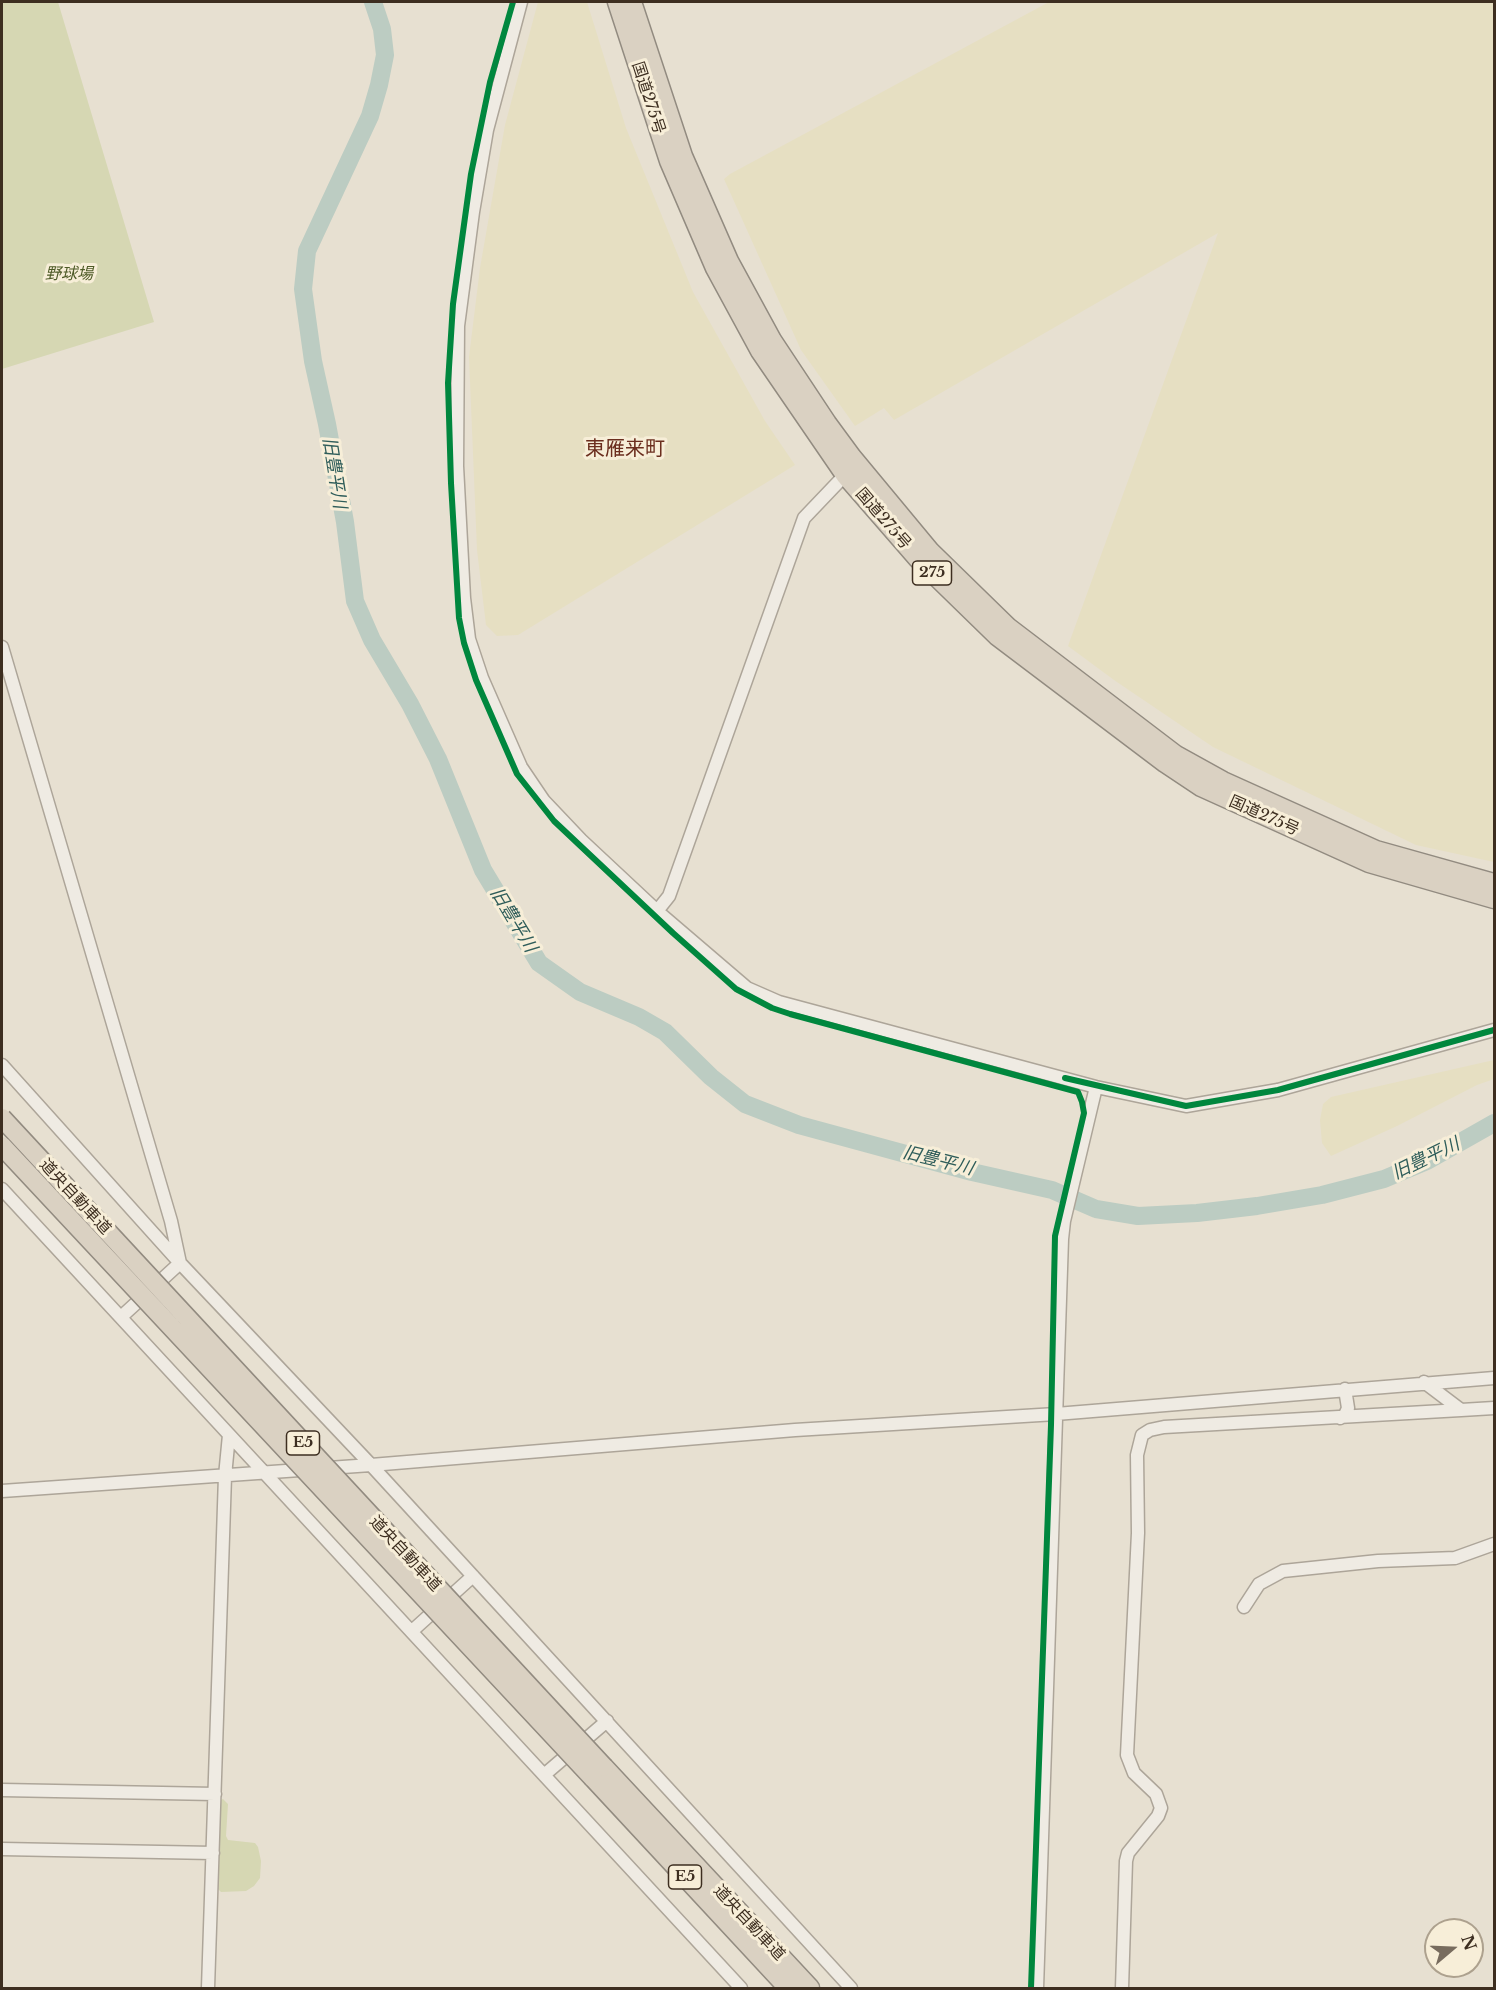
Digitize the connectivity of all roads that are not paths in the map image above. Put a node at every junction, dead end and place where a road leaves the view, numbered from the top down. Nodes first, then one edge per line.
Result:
1 (521, 2) edge
2 (617, 2) edge
3 (632, 2) edge
4 (845, 475) junction
5 (2, 646) edge
6 (1494, 883) edge
7 (1494, 899) edge
8 (657, 911) junction
9 (1494, 1030) edge
10 (2, 1065) edge
11 (1096, 1087) junction
12 (2, 1118) edge
13 (2, 1146) edge
14 (2, 1189) edge
15 (180, 1263) junction
16 (121, 1317) junction
17 (1494, 1377) edge
18 (1424, 1382) junction
19 (1346, 1389) junction
20 (1494, 1408) edge
21 (1461, 1410) junction
22 (1056, 1414) junction
23 (1340, 1418) junction
24 (230, 1435) junction
25 (371, 1465) junction
26 (265, 1472) junction
27 (225, 1476) junction
28 (2, 1491) edge
29 (1494, 1544) edge
30 (473, 1576) junction
31 (1244, 1607) dead end
32 (411, 1631) junction
33 (607, 1721) junction
34 (598, 1773) junction
35 (544, 1774) junction
36 (2, 1790) edge
37 (215, 1794) junction
38 (2, 1849) edge
39 (213, 1853) junction
40 (784, 1976) edge
41 (208, 1989) edge
42 (741, 1989) edge
43 (810, 1989) edge
44 (851, 1989) edge
45 (1037, 1989) edge
46 (1122, 1989) edge

1 - 8 street
2 - 4 highway, 国道275号 / 275
3 - 6 highway, 国道275号 / 275
4 - 7 highway, 国道275号 / 275
4 - 8 street
5 - 15 street
8 - 11 street
9 - 11 street
10 - 15 street
11 - 22 street
12 - 34 highway, 道央自動車道 / E5, bridge
13 - 34 highway, 道央自動車道 / E5, bridge
14 - 16 street
15 - 16 street
15 - 25 street
16 - 24 street
17 - 18 street
18 - 19 street
18 - 21 street
19 - 22 street
19 - 23 street
20 - 21 street
21 - 23 street
22 - 25 street
22 - 45 street
23 - 46 street
24 - 26 street
24 - 27 street
25 - 26 street
25 - 30 street
26 - 27 street
26 - 32 street
27 - 28 street
27 - 37 street
29 - 31 street
30 - 32 street
30 - 33 street
32 - 35 street
33 - 35 street
33 - 44 street
34 - 40 highway, 道央自動車道 / E5
35 - 42 street
36 - 37 street
37 - 39 street
38 - 39 street
39 - 41 street
40 - 43 highway, 道央自動車道 / E5

